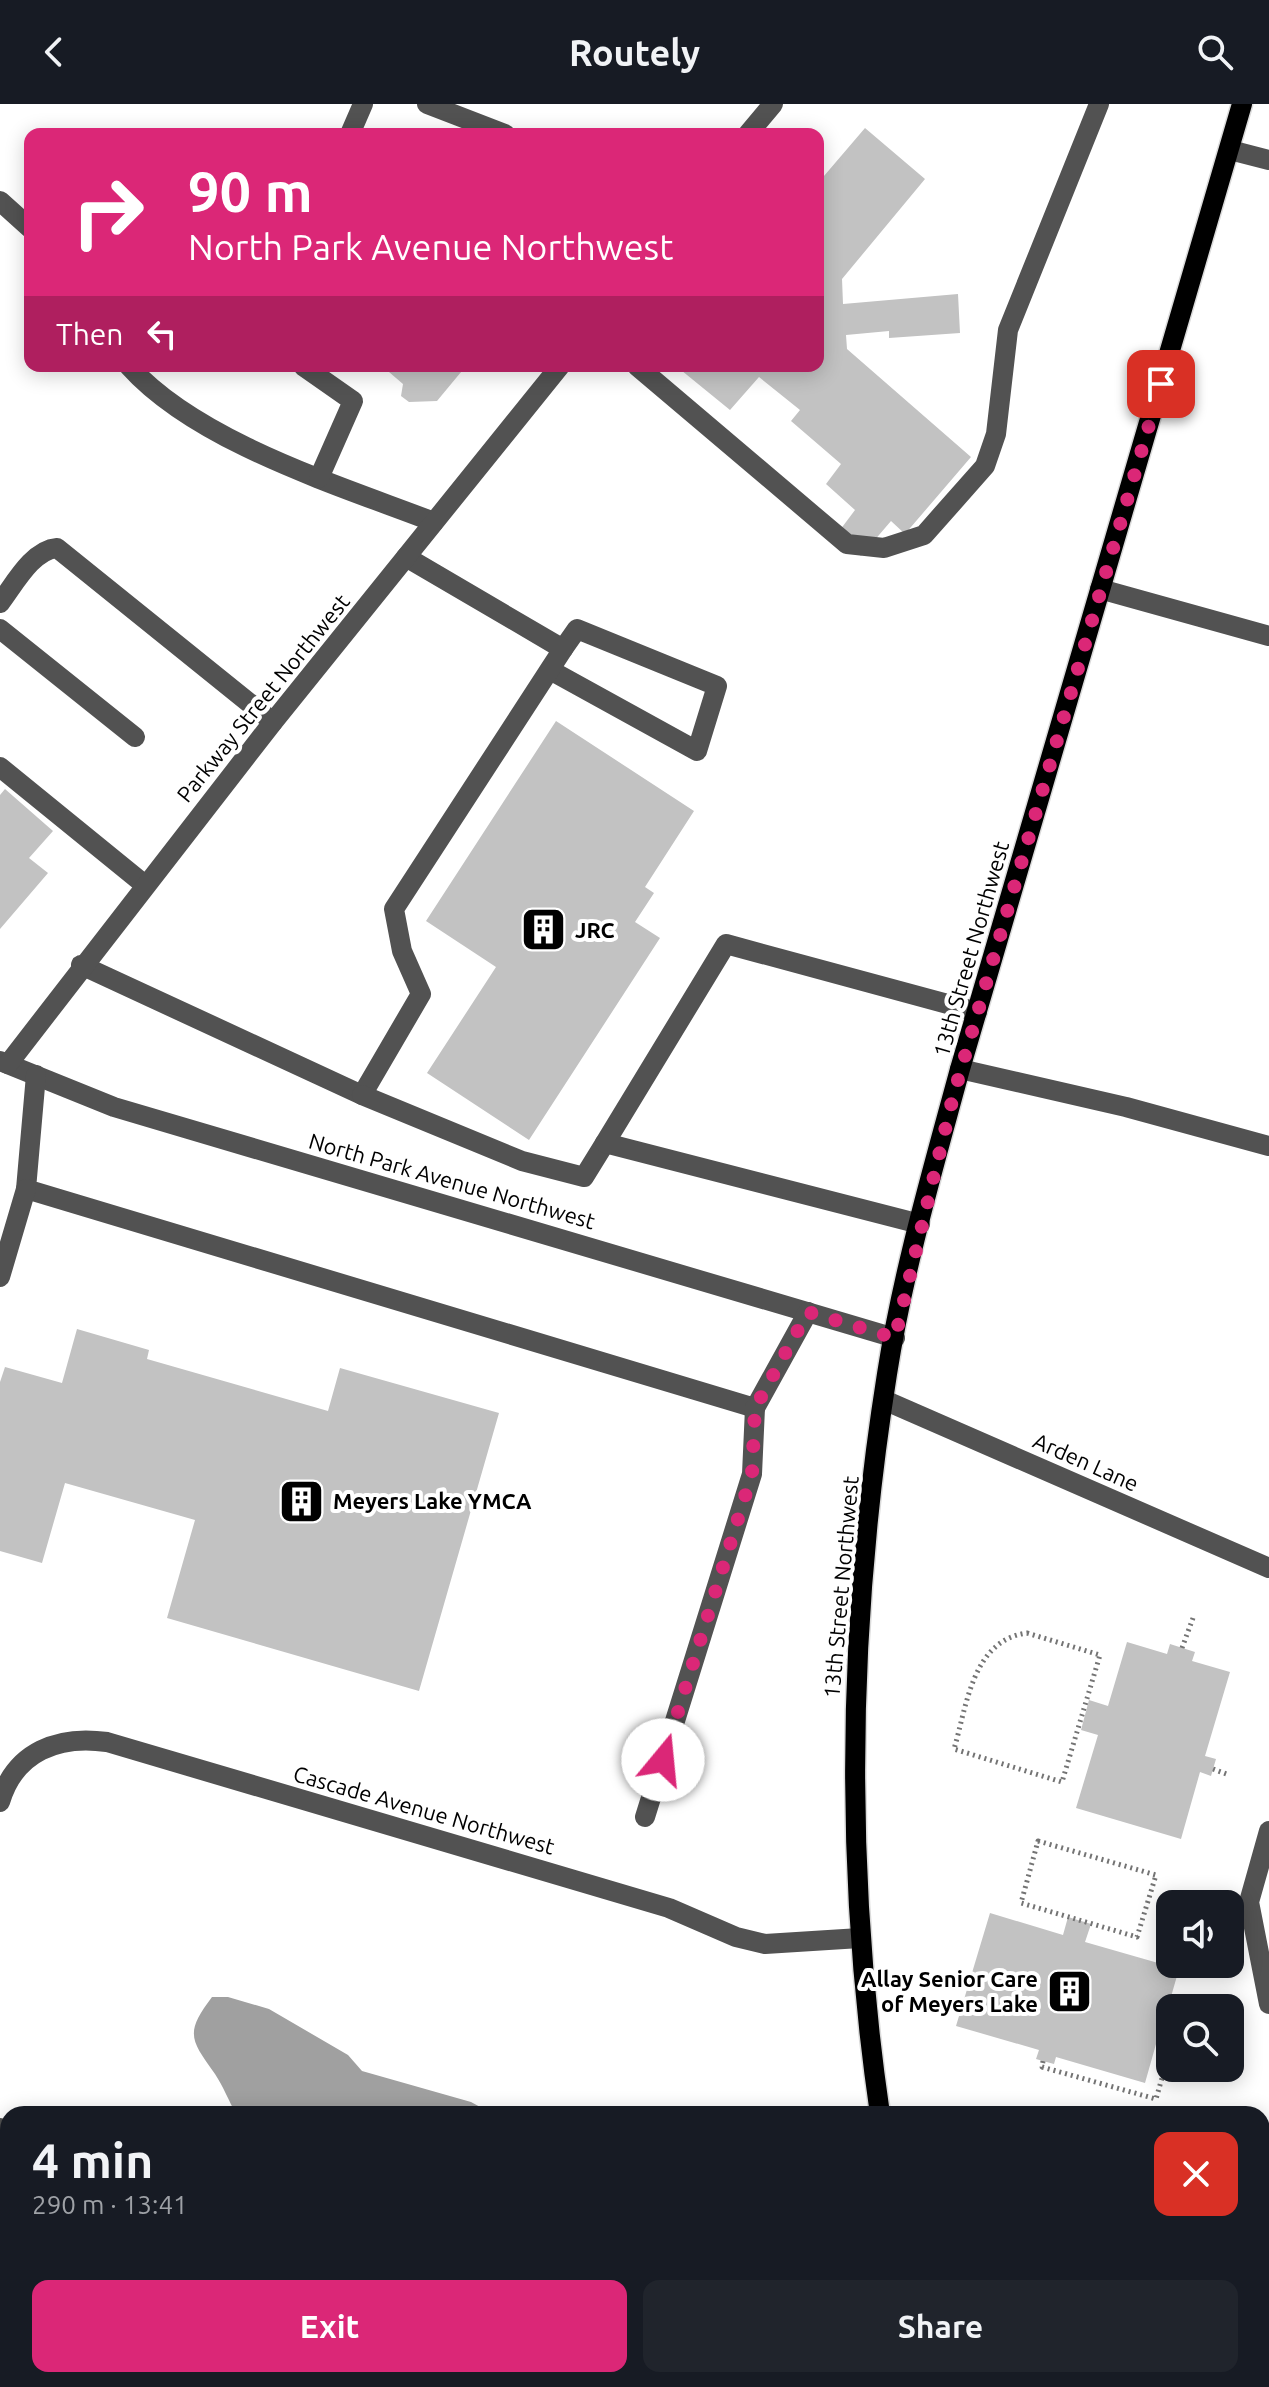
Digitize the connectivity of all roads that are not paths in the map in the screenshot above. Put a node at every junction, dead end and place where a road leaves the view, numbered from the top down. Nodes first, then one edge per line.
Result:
1 (363, 104) edge
2 (427, 104) edge
3 (773, 104) edge
4 (1099, 104) edge
5 (1242, 104) edge
6 (353, 128) edge
7 (489, 128) edge
8 (753, 128) edge
9 (1230, 150) junction
10 (1269, 160) edge
11 (0, 201) edge
12 (24, 223) edge
13 (135, 372) edge
14 (312, 372) edge
15 (555, 372) edge
16 (644, 372) edge
17 (319, 478) junction
18 (434, 522) junction
19 (406, 557) junction
20 (1100, 589) junction
21 (0, 603) edge
22 (0, 629) edge
23 (1269, 636) edge
24 (563, 649) junction
25 (550, 670) junction
26 (273, 722) junction
27 (135, 737) dead end
28 (0, 767) edge
29 (145, 885) junction
30 (81, 965) junction
31 (977, 1012) junction
32 (4, 1062) edge
33 (960, 1069) junction
34 (36, 1075) junction
35 (362, 1095) junction
36 (605, 1143) junction
37 (1269, 1146) edge
38 (26, 1189) junction
39 (920, 1224) junction
40 (0, 1277) edge
41 (808, 1312) junction
42 (895, 1338) junction
43 (884, 1400) junction
44 (755, 1408) junction
45 (1269, 1568) edge
46 (0, 1802) edge
47 (645, 1817) dead end
48 (1269, 1831) edge
49 (860, 1938) junction
50 (1261, 1940) edge
51 (1269, 2004) edge
52 (879, 2106) edge

1 - 6 street
2 - 7 street
3 - 8 street
4 - 16 street
5 - 9 main road, 13th Street Northwest
9 - 10 street
9 - 20 main road, 13th Street Northwest
11 - 12 street
13 - 17 street
14 - 17 street
15 - 18 street, Parkway Street Northwest
17 - 18 street
18 - 19 street, Parkway Street Northwest
19 - 24 street
19 - 26 street, Parkway Street Northwest
20 - 23 street
20 - 31 main road, 13th Street Northwest
21 - 26 street
22 - 27 street
24 - 25 street
24 - 25 street
25 - 35 street
26 - 29 street, Parkway Street Northwest
28 - 29 street
29 - 30 street, Parkway Street Northwest
30 - 32 street, Parkway Street Northwest
30 - 35 street
31 - 33 main road, 13th Street Northwest
31 - 36 street
32 - 34 street, North Park Avenue Northwest
33 - 37 street
33 - 39 main road, 13th Street Northwest
34 - 38 street
34 - 41 street, North Park Avenue Northwest
35 - 36 street
36 - 39 street
38 - 40 street
38 - 44 street
39 - 42 main road, 13th Street Northwest
41 - 42 street, North Park Avenue Northwest
41 - 44 street
42 - 43 main road, 13th Street Northwest
43 - 45 street, Arden Lane
43 - 49 main road, 13th Street Northwest
44 - 47 street
46 - 49 street, Cascade Avenue Northwest
48 - 50 street
49 - 52 main road, 13th Street Northwest
50 - 51 street

